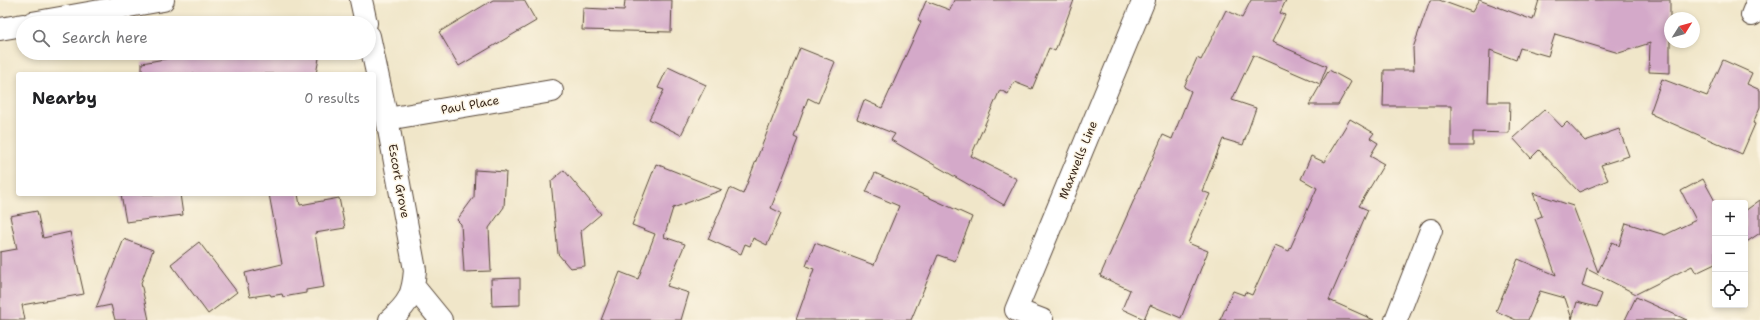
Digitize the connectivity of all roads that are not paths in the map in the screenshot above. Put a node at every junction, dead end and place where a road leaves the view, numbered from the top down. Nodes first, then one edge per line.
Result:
1 (163, 0) edge
2 (361, 0) edge
3 (1144, 0) edge
4 (72, 16) edge
5 (364, 16) edge
6 (16, 26) edge
7 (0, 29) edge
8 (374, 60) edge
9 (552, 91) dead end
10 (387, 119) junction
11 (1431, 230) dead end
12 (414, 287) junction
13 (1014, 315) edge
14 (390, 320) edge
15 (442, 320) edge
16 (1042, 320) edge
17 (1396, 320) edge

1 - 4 street
2 - 5 street
3 - 13 street, Maxwells Line
6 - 7 street
8 - 10 street, Escort Grove
9 - 10 street, Paul Place
10 - 12 street, Escort Grove
11 - 17 street
12 - 14 street, Escort Grove
12 - 15 street
13 - 16 street

